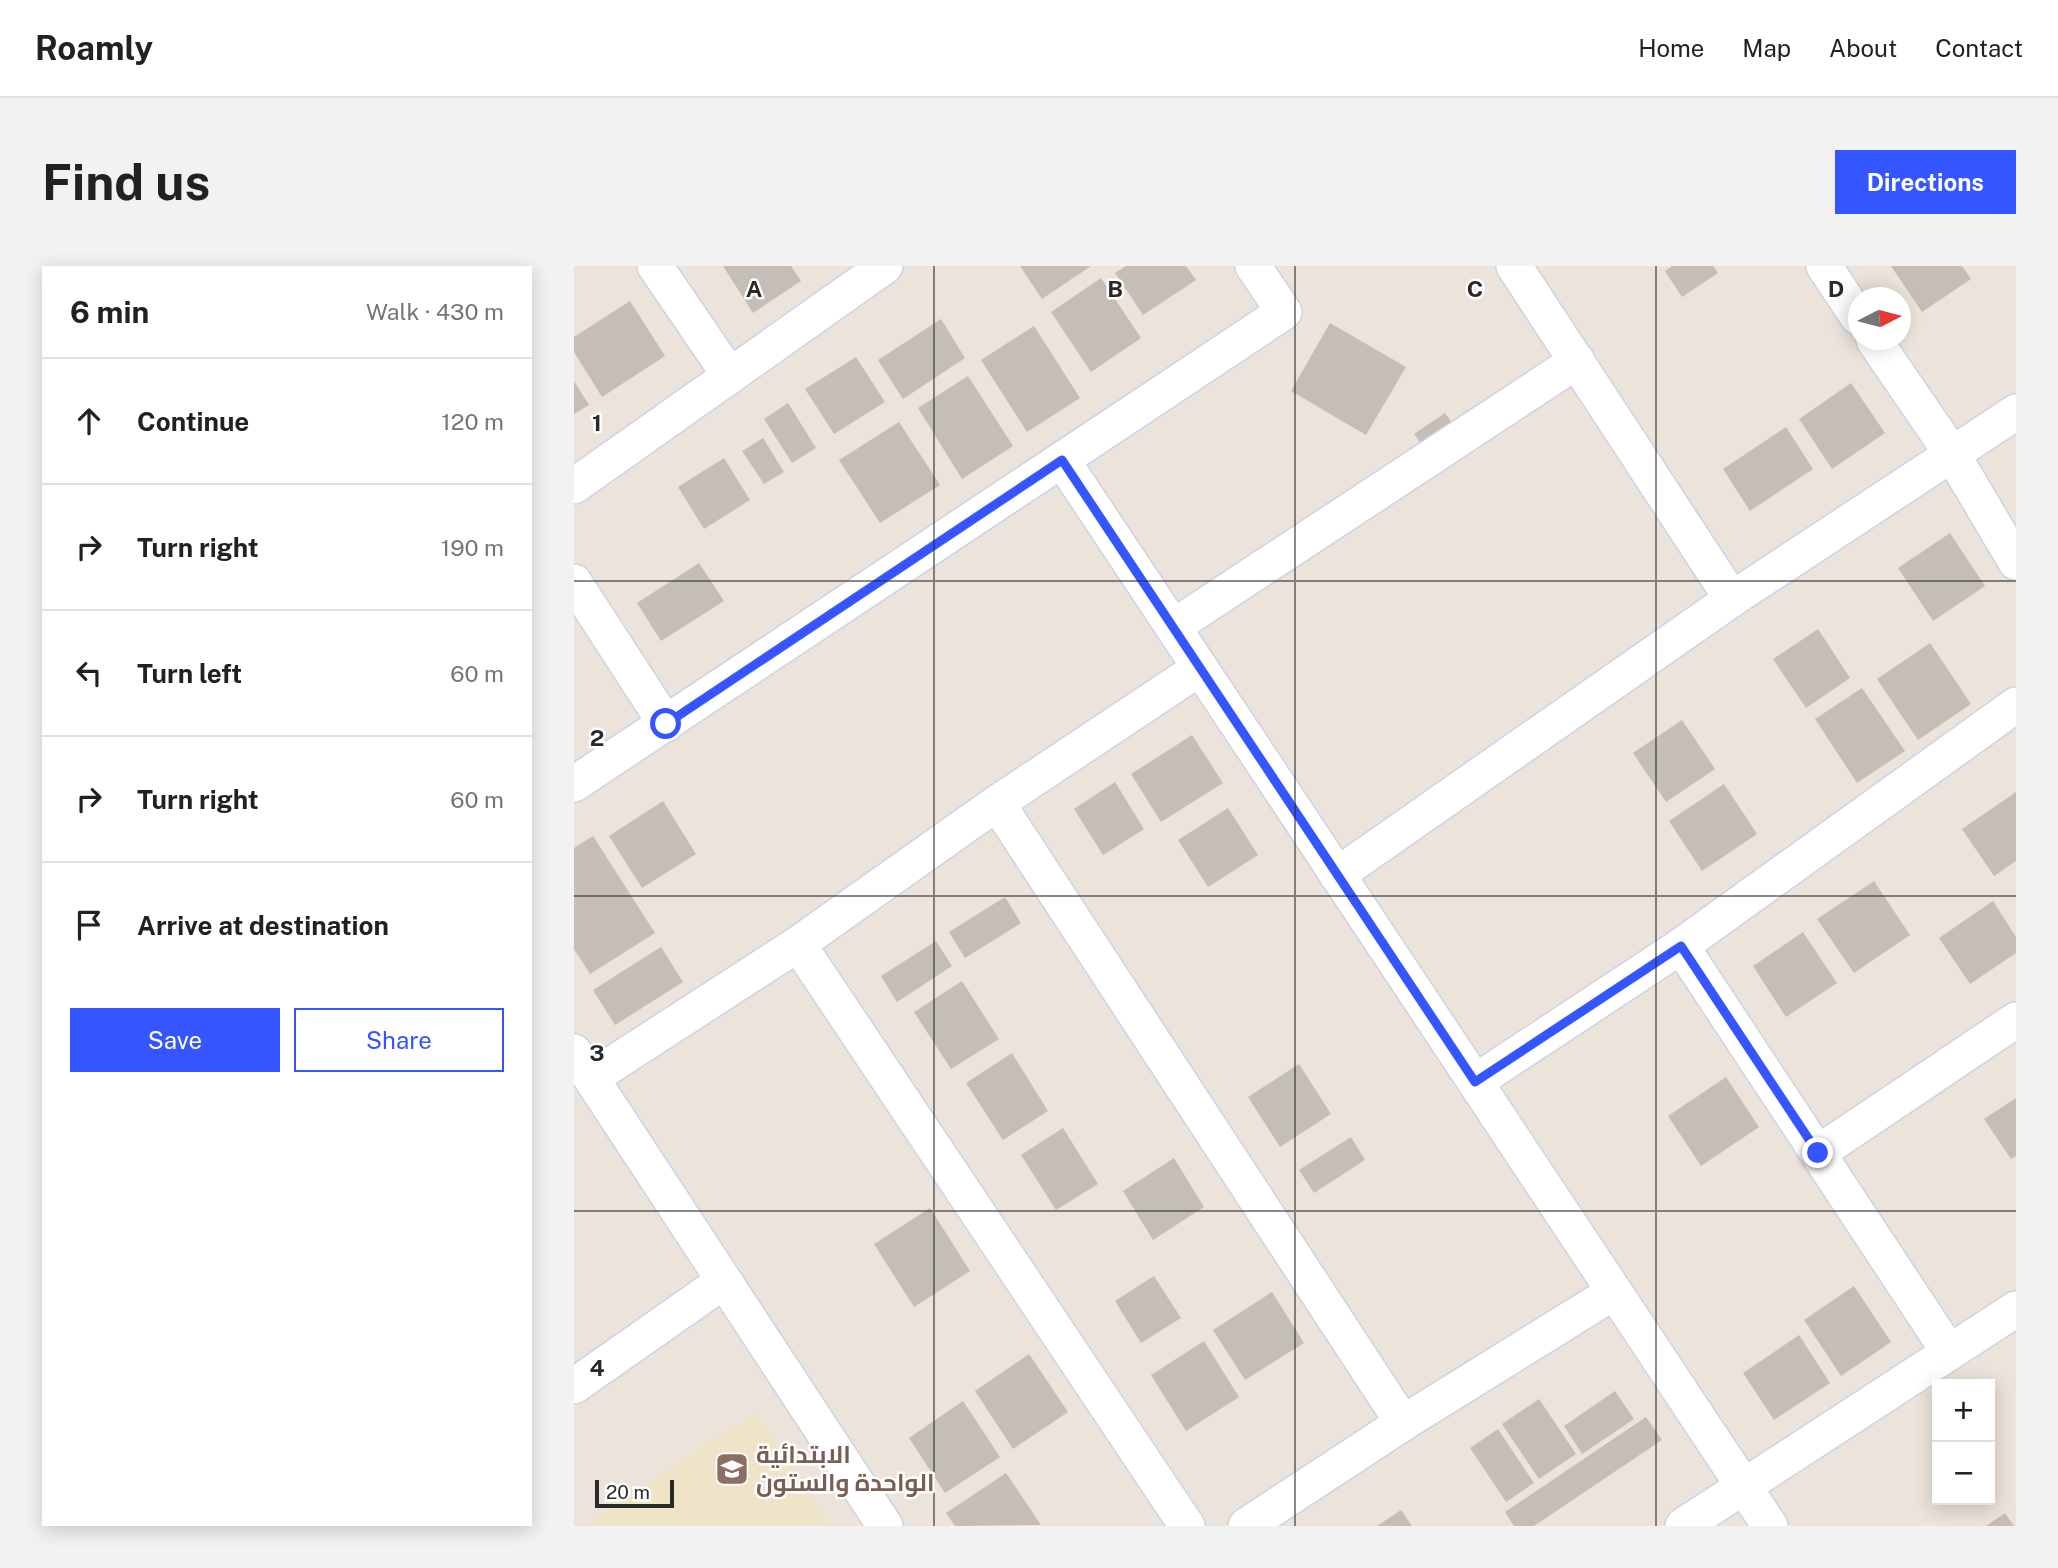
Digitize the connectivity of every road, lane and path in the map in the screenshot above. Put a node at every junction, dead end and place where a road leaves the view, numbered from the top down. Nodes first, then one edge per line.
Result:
1 (654, 266) edge
2 (885, 266) edge
3 (1253, 266) edge
4 (1514, 266) edge
5 (1824, 266) edge
6 (1848, 302) edge
7 (1881, 350) edge
8 (1577, 361) junction
9 (730, 376) junction
10 (2016, 412) edge
11 (1952, 454) junction
12 (1062, 460) junction
13 (574, 486) edge
14 (2016, 562) edge
15 (574, 582) edge
16 (1732, 599) junction
17 (1173, 627) junction
18 (1200, 668) junction
19 (2016, 705) edge
20 (666, 724) junction
21 (574, 785) edge
22 (997, 803) junction
23 (1337, 875) junction
24 (798, 944) junction
25 (1681, 946) junction
26 (2016, 1020) edge
27 (582, 1065) edge
28 (1475, 1082) junction
29 (1818, 1153) junction
30 (724, 1281) junction
31 (1614, 1292) junction
32 (2016, 1309) edge
33 (1949, 1352) junction
34 (574, 1386) edge
35 (1403, 1423) junction
36 (1744, 1487) junction
37 (885, 1526) edge
38 (1186, 1526) edge
39 (1246, 1526) edge
40 (1683, 1526) edge
41 (1770, 1526) edge

1 - 9 street
2 - 9 street
3 - 12 street
4 - 8 street
5 - 6 street
7 - 11 street
8 - 16 street
8 - 17 street
9 - 13 street
10 - 11 street
11 - 14 street
11 - 16 street
12 - 17 street
12 - 20 street
15 - 20 street
16 - 23 street
17 - 18 street
18 - 22 street
18 - 23 street
19 - 25 street
20 - 21 street
22 - 24 street
22 - 35 street
23 - 28 street
24 - 27 street
24 - 38 street
25 - 28 street
25 - 29 street
26 - 29 street
27 - 30 street
28 - 31 street
29 - 33 street
30 - 34 street
30 - 37 street
31 - 35 street
31 - 36 street
32 - 33 street
33 - 36 street
35 - 39 street
36 - 40 street
36 - 41 street

